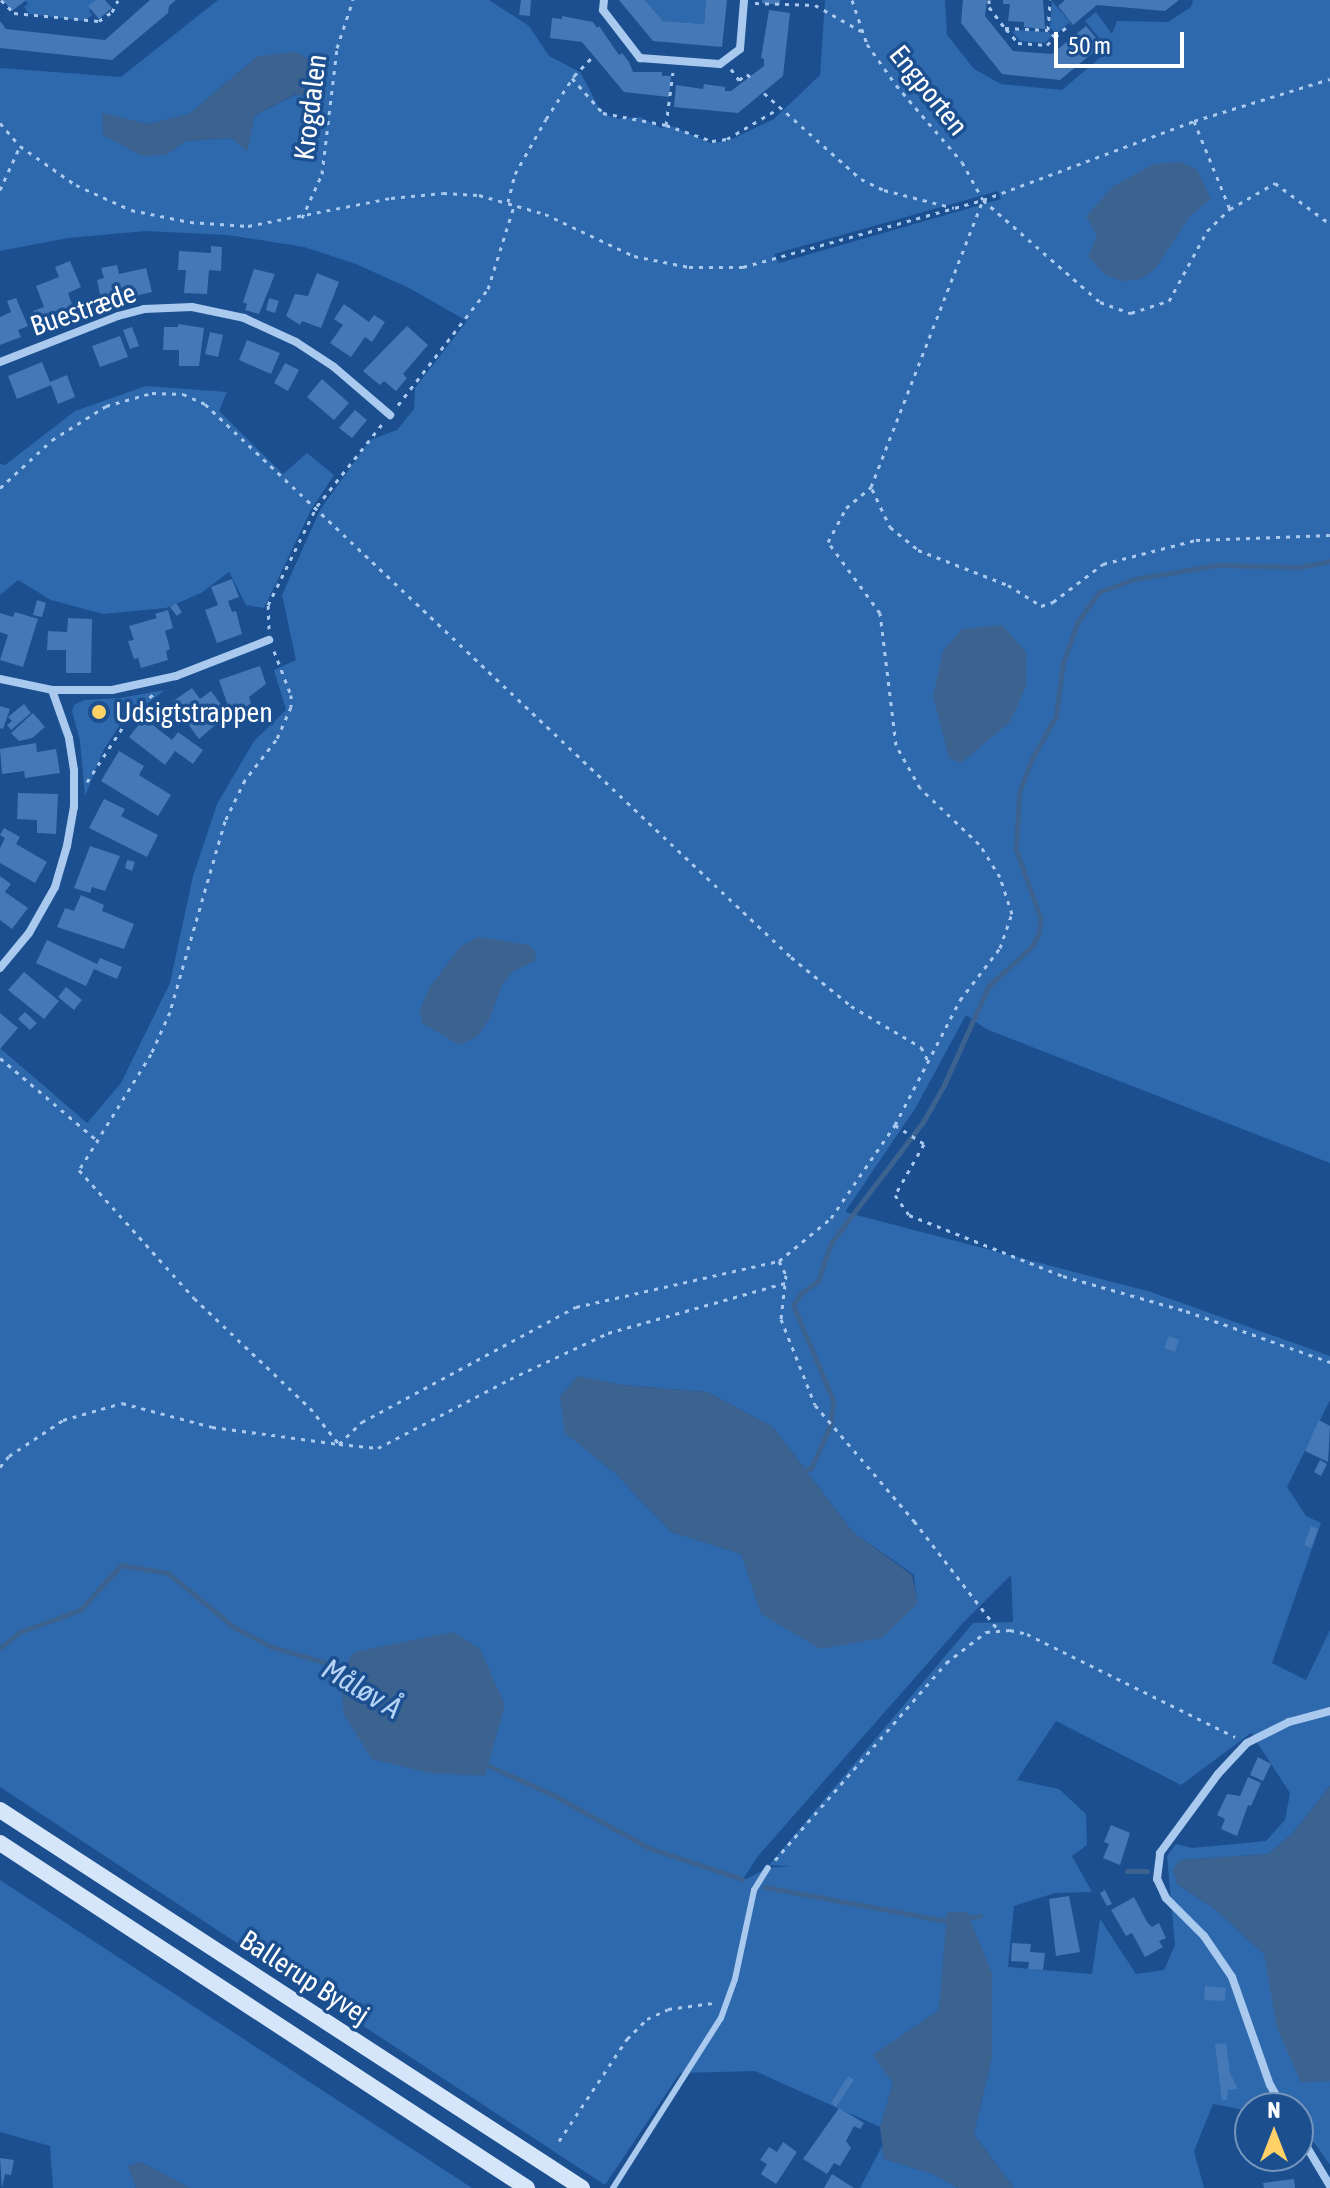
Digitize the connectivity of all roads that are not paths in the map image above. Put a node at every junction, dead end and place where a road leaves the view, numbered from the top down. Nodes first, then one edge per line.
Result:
1 (604, 0) edge
2 (744, 1) edge
3 (0, 362) edge
4 (390, 415) road end
5 (269, 640) road end
6 (0, 679) edge
7 (52, 690) junction
8 (0, 968) edge
9 (1330, 1711) edge
10 (0, 1810) edge
11 (0, 1843) edge
12 (768, 1868) road end
13 (1274, 2092) edge
14 (1314, 2159) edge
15 (1330, 2186) edge
16 (527, 2188) edge
17 (582, 2188) edge
18 (613, 2188) edge

1 - 2 street
3 - 4 street, Buestræde
5 - 7 street
6 - 7 street
7 - 8 street
9 - 13 street
10 - 17 main road, Ballerup Byvej
11 - 16 main road, Ballerup Byvej
12 - 18 lane
14 - 15 street

